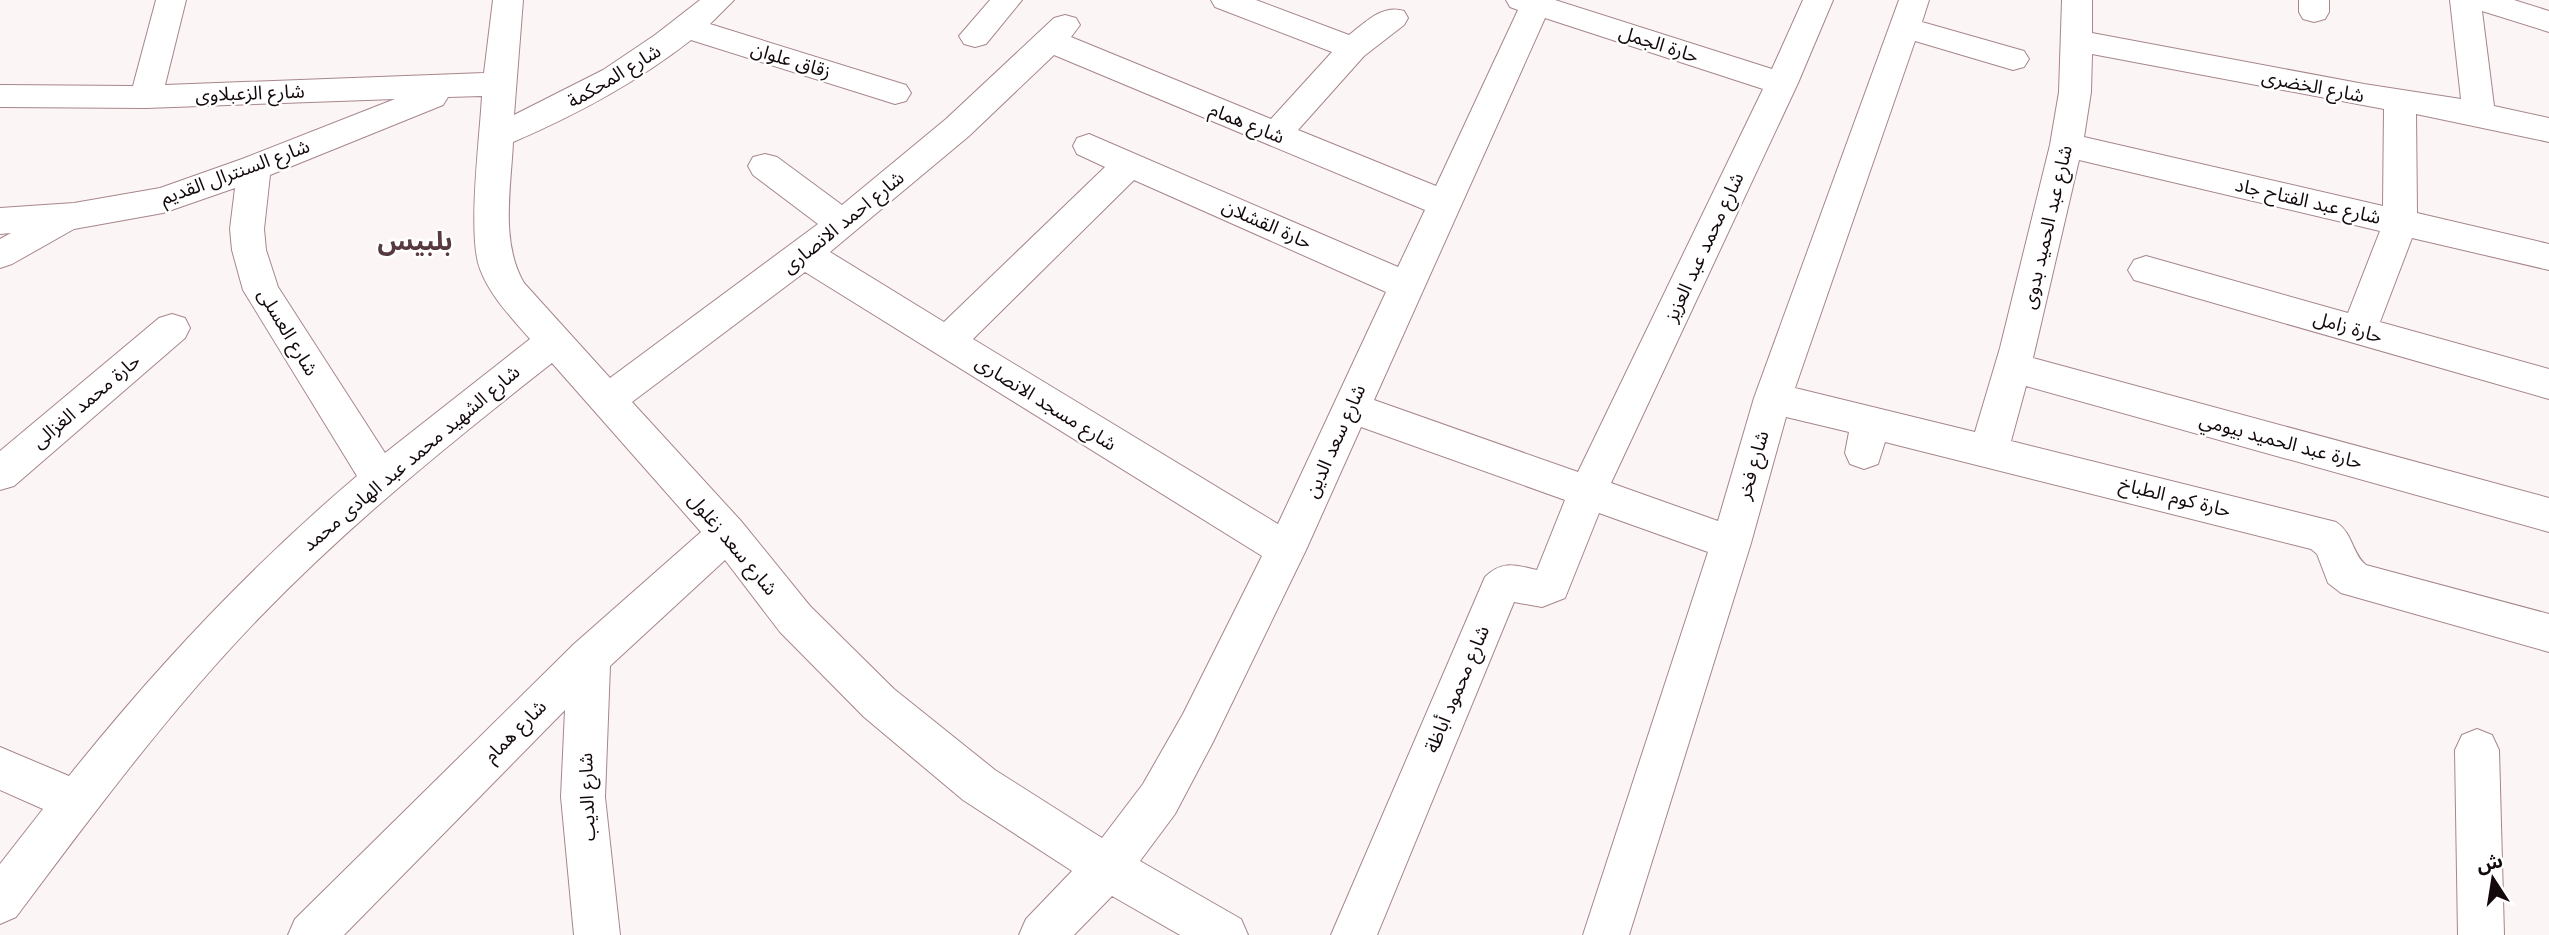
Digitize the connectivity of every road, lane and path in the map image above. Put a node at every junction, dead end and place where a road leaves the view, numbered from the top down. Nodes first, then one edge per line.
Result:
1 (171, 0) edge
2 (508, 0) edge
3 (719, 0) edge
4 (1007, 0) edge
5 (1818, 0) edge
6 (2077, 0) edge
7 (2465, 0) edge
8 (2480, 0) edge
9 (1532, 2) edge
10 (1245, 3) edge
11 (1909, 13) edge
12 (1393, 18) dead end
13 (2549, 22) edge
14 (687, 28) junction
15 (1057, 33) joint
16 (975, 36) dead end
17 (2078, 41) junction
18 (1353, 48) junction
19 (2013, 59) dead end
20 (1782, 83) junction
21 (480, 85) junction
22 (895, 93) dead end
23 (146, 97) junction
24 (2400, 100) junction
25 (4, 101) edge
26 (2479, 114) junction
27 (2549, 130) edge
28 (498, 135) junction
29 (1276, 135) junction
30 (2066, 145) junction
31 (1088, 146) dead end
32 (1129, 164) junction
33 (765, 166) dead end
34 (254, 168) junction
35 (1445, 204) junction
36 (74, 216) junction
37 (0, 221) edge
38 (2400, 223) junction
39 (843, 224) junction
40 (0, 255) edge
41 (806, 255) junction
42 (2549, 257) edge
43 (2146, 270) dead end
44 (1405, 285) junction
45 (172, 328) dead end
46 (2359, 331) junction
47 (555, 340) junction
48 (947, 342) junction
49 (2012, 368) junction
50 (2549, 384) edge
51 (1773, 398) junction
52 (606, 401) junction
53 (1350, 407) junction
54 (1989, 450) junction
55 (0, 474) edge
56 (380, 479) junction
57 (1588, 492) junction
58 (2549, 515) edge
59 (727, 533) junction
60 (1731, 543) junction
61 (1286, 550) junction
62 (2549, 633) edge
63 (589, 658) junction
64 (2477, 750) dead end
65 (0, 768) edge
66 (75, 802) junction
67 (1108, 868) junction
68 (0, 901) edge
69 (311, 935) edge
70 (597, 935) edge
71 (1042, 935) edge
72 (1225, 935) edge
73 (1354, 935) edge
74 (1606, 935) edge
75 (2481, 935) edge

1 - 23 street
2 - 21 street, شارع سعد زغلول
3 - 14 street, شارع المحكمة
4 - 16 street
5 - 20 street, شارع محمد عبد العزيز
6 - 17 street, شارع عبد الحميد بدوى
7 - 26 street
8 - 13 street
9 - 20 street, حارة الجمل
9 - 35 street, شارع سعد الدين
10 - 18 street
11 - 19 street
11 - 51 street, شارع فخر
12 - 18 street
14 - 22 street, زقاق علوان
14 - 28 street, شارع المحكمة
15 - 29 street, شارع همام
15 - 39 street, شارع احمد الانصارى
17 - 24 street, شارع الخضرى
17 - 30 street, شارع عبد الحميد بدوى
18 - 29 street
20 - 57 street, شارع محمد عبد العزيز
21 - 23 street, شارع الزعبلاوى
21 - 28 street, شارع سعد زغلول
21 - 34 street, شارع السنترال القديم
23 - 25 street, شارع الزعبلاوى
24 - 26 street, شارع الخضرى
24 - 38 street
26 - 27 street, شارع الخضرى
28 - 47 street, شارع سعد زغلول
29 - 35 street, شارع همام
30 - 38 street, شارع عبد الفتاح جاد
30 - 49 street, شارع عبد الحميد بدوى
31 - 32 street, حارة القشلان
32 - 44 street, حارة القشلان
32 - 48 street
33 - 39 street
34 - 36 street, شارع السنترال القديم
34 - 56 street, شارع العسلى
35 - 44 street, شارع سعد الدين
36 - 37 street, شارع السنترال القديم
36 - 40 street
38 - 42 street, شارع عبد الفتاح جاد
38 - 46 street
39 - 41 street, شارع احمد الانصارى
41 - 48 street, شارع مسجد الانصارى
41 - 52 street, شارع احمد الانصارى
43 - 46 street, حارة زامل
44 - 53 street, شارع سعد الدين
45 - 55 street, حارة محمد الغزالى
46 - 50 street, حارة زامل
47 - 52 street, شارع سعد زغلول
47 - 56 street, شارع الشهيد محمد عبد الهادى محمد
48 - 61 street, شارع مسجد الانصارى
49 - 54 street, شارع عبد الحميد بدوى
49 - 58 street, حارة عبد الحميد بيومي
51 - 54 street, حارة كوم الطباخ
51 - 60 street, شارع فخر
52 - 59 street, شارع سعد زغلول
53 - 57 street
53 - 61 street, شارع سعد الدين
54 - 62 street, حارة كوم الطباخ
56 - 66 street, شارع الشهيد محمد عبد الهادى محمد
57 - 60 street
57 - 73 street, شارع محمود أباظة
59 - 63 street, شارع همام
59 - 67 street, شارع سعد زغلول
60 - 74 street, شارع فخر
61 - 67 street, شارع سعد الدين
63 - 69 street, شارع همام
63 - 70 street, شارع الديب
64 - 75 street
65 - 66 street
66 - 68 street, شارع الشهيد محمد عبد الهادى محمد
67 - 71 street, شارع سعد الدين
67 - 72 street, شارع سعد زغلول

